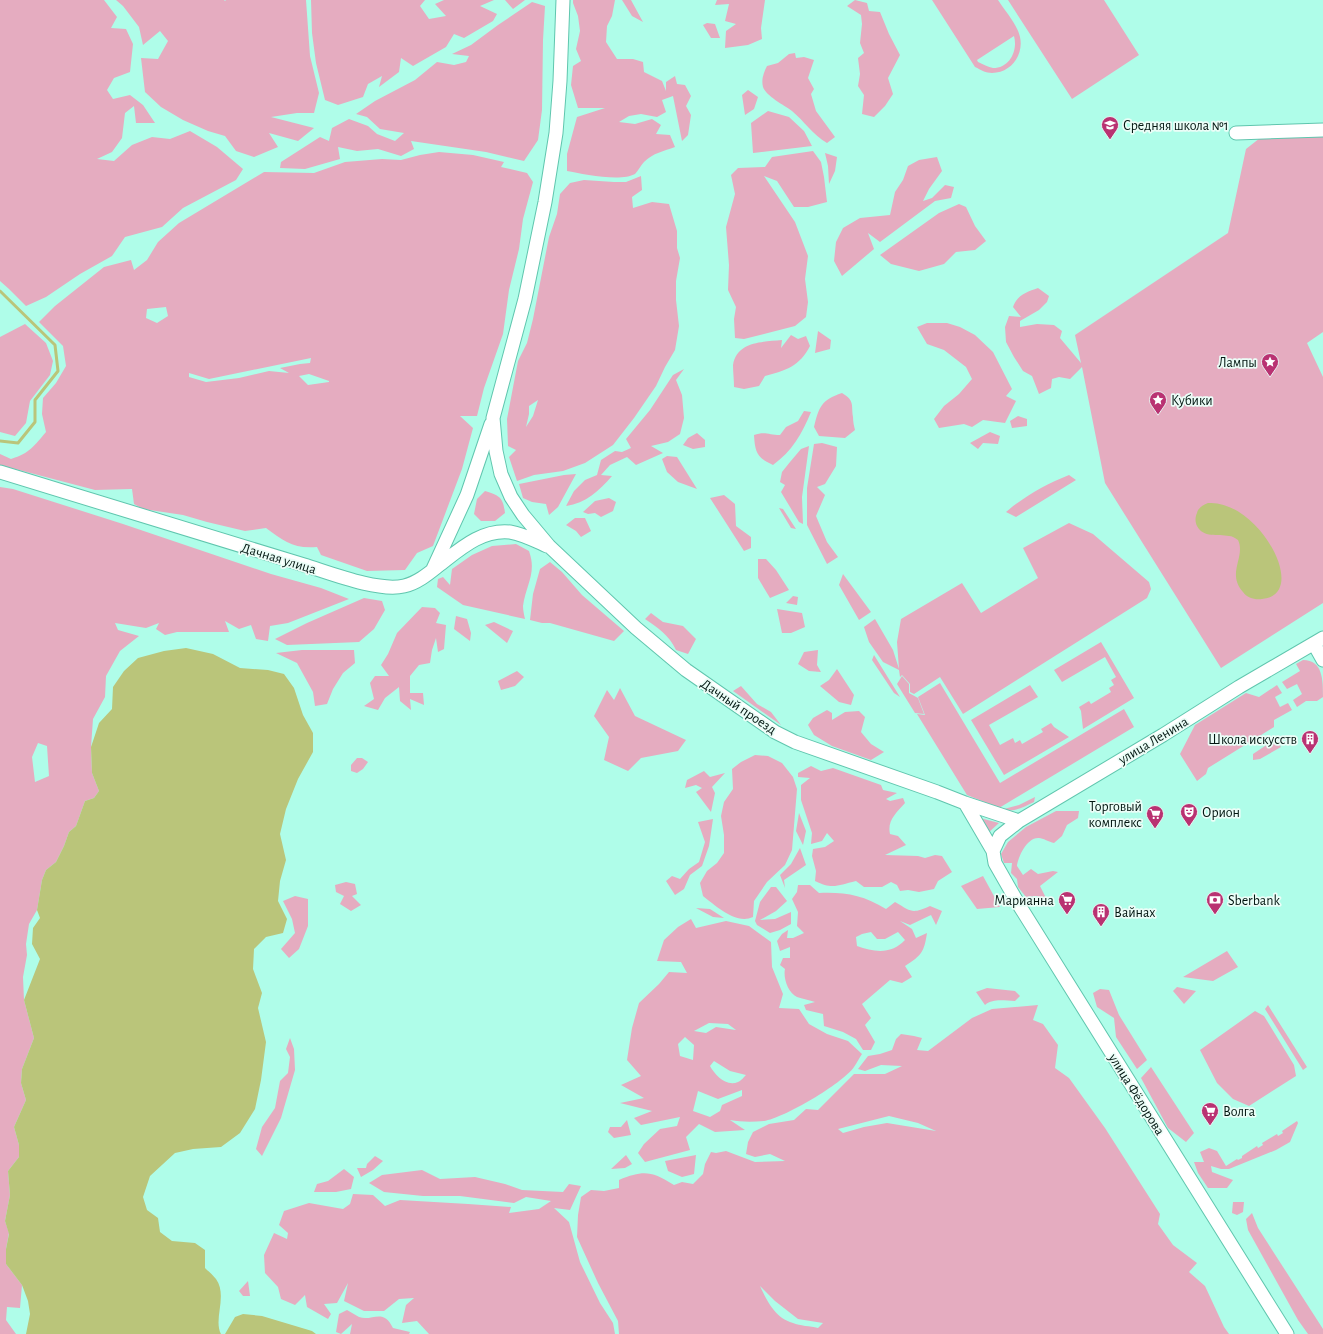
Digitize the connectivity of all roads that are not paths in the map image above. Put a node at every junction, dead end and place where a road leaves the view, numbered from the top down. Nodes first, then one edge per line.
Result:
1 (562, 0) edge
2 (1323, 130) edge
3 (1236, 133) dead end
4 (493, 418) junction
5 (0, 472) edge
6 (549, 546) junction
7 (432, 571) junction
8 (1318, 641) edge
9 (1323, 660) edge
10 (965, 803) junction
11 (1019, 821) junction
12 (993, 851) junction
13 (1287, 1334) edge

1 - 4 street
2 - 3 street
4 - 6 street, Дачный проезд
4 - 7 street
5 - 7 street, Дачная улица
6 - 7 street, Дачная улица
6 - 10 street, Дачный проезд
8 - 9 street
8 - 11 street, улица Ленина
10 - 11 street, Дачный проезд
10 - 12 street, улица Фёдорова
11 - 12 street, улица Ленина
12 - 13 street, улица Фёдорова

